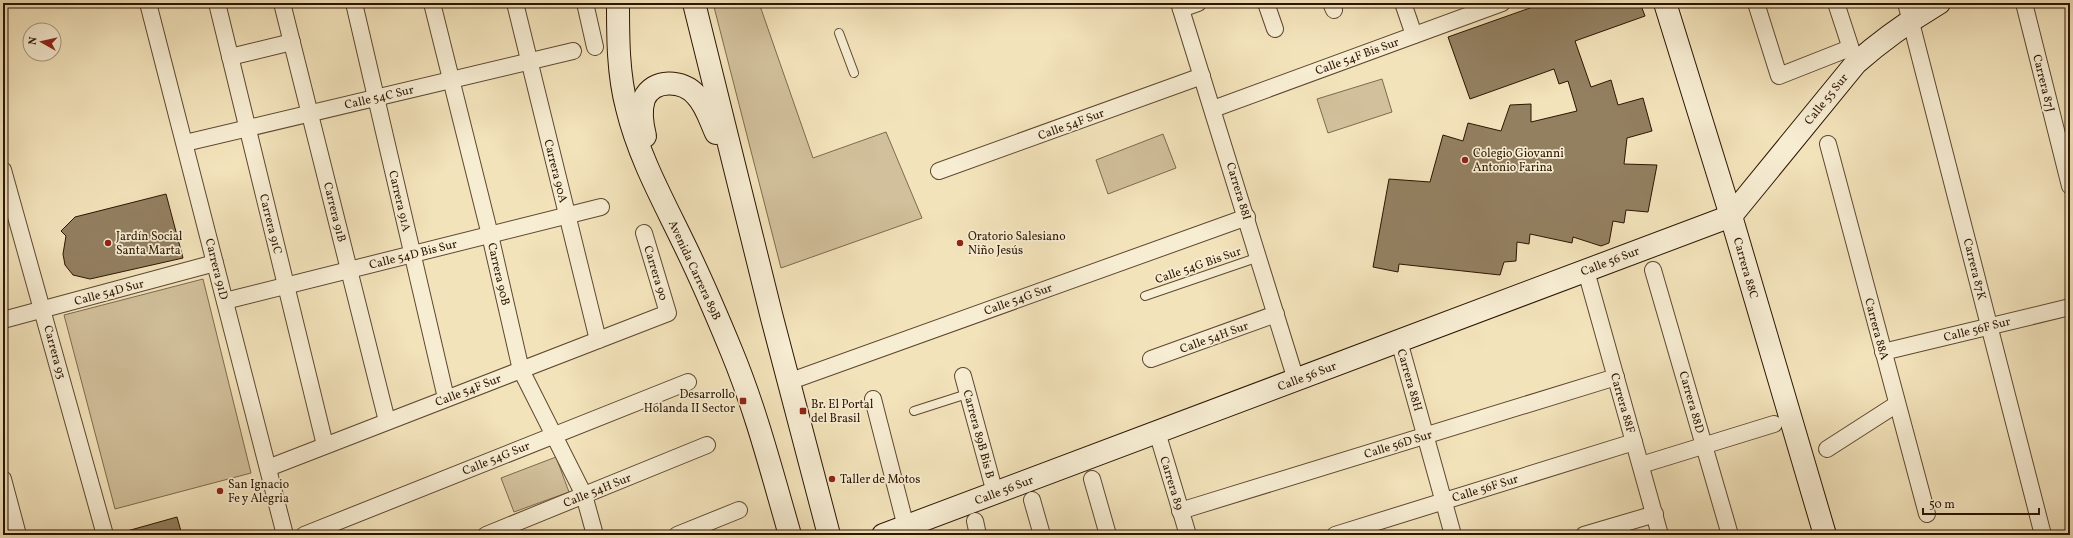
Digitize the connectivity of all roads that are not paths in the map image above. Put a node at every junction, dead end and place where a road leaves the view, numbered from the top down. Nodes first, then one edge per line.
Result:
1 (148, 3) edge
2 (217, 3) edge
3 (282, 3) edge
4 (354, 3) edge
5 (432, 3) edge
6 (515, 3) edge
7 (586, 3) edge
8 (618, 3) edge
9 (694, 3) edge
10 (1198, 3) edge
11 (1266, 3) edge
12 (1403, 3) edge
13 (1502, 3) edge
14 (1665, 3) edge
15 (1756, 3) edge
16 (1836, 3) edge
17 (1939, 3) edge
18 (2024, 3) edge
19 (1180, 6) edge
20 (1909, 11) edge
21 (1275, 29) dead end
22 (839, 33) dead end
23 (1414, 35) junction
24 (292, 42) junction
25 (595, 46) dead end
26 (573, 51) dead end
27 (1853, 55) junction
28 (230, 57) junction
29 (529, 62) junction
30 (854, 73) dead end
31 (1202, 76) junction
32 (451, 80) junction
33 (376, 98) junction
34 (1213, 109) junction
35 (310, 114) junction
36 (248, 128) junction
37 (185, 143) junction
38 (1828, 144) dead end
39 (3, 170) edge
40 (939, 171) dead end
41 (2070, 186) edge
42 (744, 201) junction
43 (601, 207) dead end
44 (567, 215) junction
45 (1731, 216) junction
46 (1247, 217) junction
47 (671, 218) junction
48 (644, 233) dead end
49 (490, 235) junction
50 (413, 254) junction
51 (1259, 257) junction
52 (215, 263) junction
53 (349, 270) junction
54 (1653, 270) dead end
55 (1586, 271) junction
56 (286, 286) junction
57 (1145, 296) dead end
58 (225, 301) junction
59 (2070, 307) edge
60 (43, 310) junction
61 (668, 313) joint
62 (1276, 314) junction
63 (3, 320) edge
64 (1989, 326) junction
65 (598, 340) junction
66 (1399, 341) junction
67 (1883, 352) junction
68 (1151, 359) dead end
69 (521, 370) junction
70 (962, 376) dead end
71 (1616, 377) junction
72 (1296, 380) junction
73 (688, 382) dead end
74 (788, 382) junction
75 (968, 394) junction
76 (446, 398) junction
77 (873, 399) dead end
78 (1897, 404) junction
79 (914, 411) dead end
80 (387, 421) junction
81 (1774, 424) dead end
82 (1157, 432) junction
83 (554, 435) junction
84 (1425, 436) junction
85 (1634, 442) junction
86 (325, 445) junction
87 (707, 445) dead end
88 (1704, 445) junction
89 (1828, 449) dead end
90 (1641, 464) junction
91 (268, 468) junction
92 (3, 479) edge
93 (1092, 480) dead end
94 (995, 493) junction
95 (584, 495) junction
96 (1032, 500) dead end
97 (1444, 501) junction
98 (739, 510) dead end
99 (1180, 511) junction
100 (1654, 514) junction
101 (1927, 514) dead end
102 (906, 527) junction
103 (18, 535) edge
104 (105, 535) edge
105 (286, 535) edge
106 (304, 535) edge
107 (486, 535) edge
108 (595, 535) edge
109 (677, 535) edge
110 (790, 535) edge
111 (829, 535) edge
112 (883, 535) edge
113 (1042, 535) edge
114 (1108, 535) edge
115 (1188, 535) edge
116 (1335, 535) edge
117 (1453, 535) edge
118 (1584, 535) edge
119 (1660, 535) edge
120 (1730, 535) edge
121 (1825, 535) edge
122 (2043, 535) edge

1 - 37 street, Carrera 91D
2 - 28 street, Carrera 91C
3 - 24 street, Carrera 91B
4 - 33 street, Carrera 91A
5 - 32 street, Carrera 90B
6 - 29 street, Carrera 90A
7 - 25 street
8 - 47 street, Avenida Carrera 89B
9 - 42 street
10 - 19 street
11 - 21 street
12 - 23 street
13 - 23 street, Calle 54F Bis Sur
14 - 45 street, Carrera 88C
15 - 27 street
16 - 27 street
17 - 20 street, Calle 55 Sur
18 - 41 street, Carrera 87J
19 - 31 street, Carrera 88I
20 - 27 street, Calle 55 Sur
20 - 64 street, Carrera 87K
22 - 30 lane
23 - 34 street, Calle 54F Bis Sur
24 - 28 street
24 - 35 street, Carrera 91B
26 - 29 street, Calle 54C Sur
27 - 45 street, Calle 55 Sur
28 - 36 street, Carrera 91C
29 - 32 street, Calle 54C Sur
29 - 44 street, Carrera 90A
31 - 34 street, Carrera 88I
31 - 40 street, Calle 54F Sur
32 - 33 street, Calle 54C Sur
32 - 49 street, Carrera 90B
33 - 35 street, Calle 54C Sur
33 - 50 street, Carrera 91A
34 - 46 street, Carrera 88I
35 - 36 street, Calle 54C Sur
35 - 53 street, Carrera 91B
36 - 37 street, Calle 54C Sur
36 - 56 street, Carrera 91C
37 - 52 street, Carrera 91D
38 - 67 street, Carrera 88A
39 - 60 street, Carrera 93
42 - 47 street
42 - 74 street
43 - 44 street, Calle 54D Bis Sur
44 - 49 street, Calle 54D Bis Sur
44 - 65 street, Carrera 90A
45 - 55 street, Calle 56 Sur
45 - 121 street, Carrera 88C
46 - 51 street, Carrera 88I
46 - 74 street, Calle 54G Sur
47 - 110 street, Avenida Carrera 89B
48 - 61 street, Carrera 90
49 - 50 street, Calle 54D Bis Sur
49 - 69 street, Carrera 90B
50 - 53 street, Calle 54D Bis Sur
50 - 76 street, Carrera 91A
51 - 57 lane, Calle 54G Bis Sur
51 - 62 street, Carrera 88I
52 - 58 street, Carrera 91D
52 - 60 street, Calle 54D Sur
53 - 56 street, Calle 54D Bis Sur
53 - 80 street, Carrera 91B
54 - 88 street, Carrera 88D
55 - 66 street, Calle 56 Sur
55 - 71 street, Carrera 88F
56 - 58 street, Calle 54D Bis Sur
56 - 86 street, Carrera 91C
58 - 91 street, Carrera 91D
59 - 64 street, Calle 56F Sur
60 - 63 street, Calle 54D Sur
60 - 104 street, Carrera 93
61 - 65 street, Calle 54F Sur
62 - 68 street, Calle 54H Sur
62 - 72 street, Carrera 88I
64 - 67 street, Calle 56F Sur
64 - 122 street, Carrera 87K
65 - 69 street, Calle 54F Sur
66 - 72 street, Calle 56 Sur
66 - 84 street, Carrera 88H
67 - 78 street, Carrera 88A
69 - 76 street, Calle 54F Sur
69 - 83 street, Carrera 90B
70 - 75 street, Carrera 89B Bis B
71 - 84 street, Calle 56D Sur
71 - 85 street, Carrera 88F
72 - 82 street, Calle 56 Sur
73 - 83 street, Calle 54G Sur
74 - 111 street
75 - 79 lane
75 - 94 street, Carrera 89B Bis B
76 - 80 street, Calle 54F Sur
77 - 102 street
78 - 89 street
78 - 101 street, Carrera 88A
80 - 86 street, Calle 54F Sur
81 - 88 street
82 - 94 street, Calle 56 Sur
82 - 99 street, Carrera 89
83 - 95 street, Carrera 90B
83 - 106 street, Calle 54G Sur
84 - 97 street, Carrera 88H
84 - 99 street, Calle 56D Sur
85 - 90 street, Carrera 88F
85 - 97 street, Calle 56F Sur
86 - 91 street, Calle 54F Sur
87 - 95 street, Calle 54H Sur
88 - 90 street
88 - 120 street, Carrera 88D
90 - 100 street, Carrera 88F
91 - 105 street, Carrera 91D
92 - 103 street
93 - 114 street
94 - 102 street, Calle 56 Sur
95 - 107 street, Calle 54H Sur
95 - 108 street, Carrera 90B
96 - 113 street
97 - 116 street, Calle 56F Sur
97 - 117 street, Carrera 88H
98 - 109 street
99 - 115 street, Carrera 89
100 - 118 street
100 - 119 street, Carrera 88F
102 - 112 street, Calle 56 Sur

